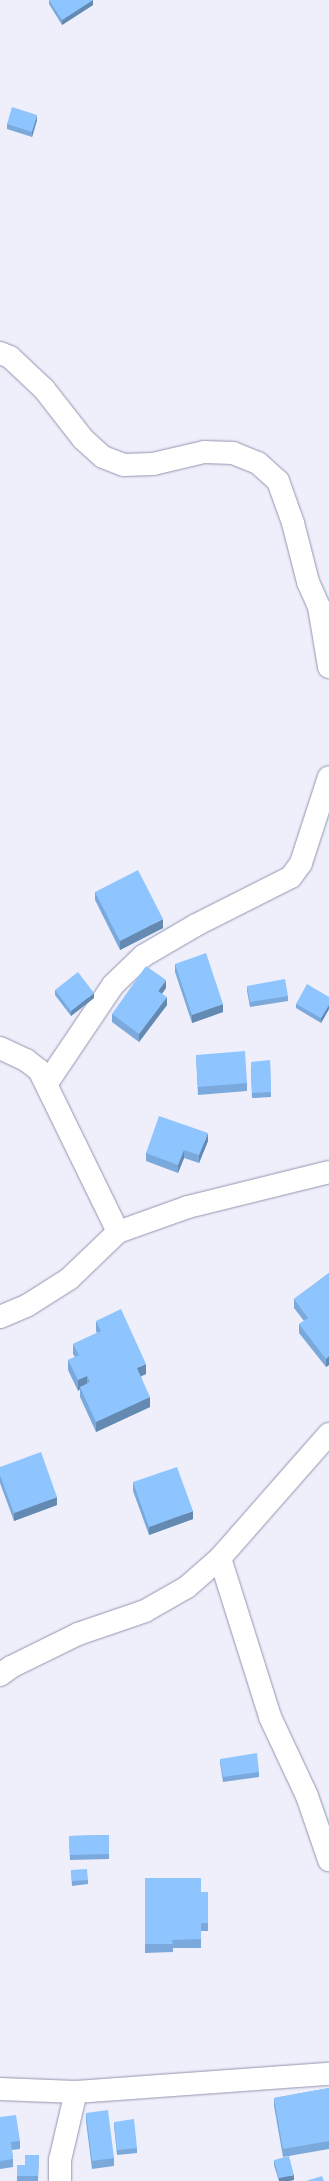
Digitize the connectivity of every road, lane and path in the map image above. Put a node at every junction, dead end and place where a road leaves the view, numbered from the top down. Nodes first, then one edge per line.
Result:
1 (0, 353) edge
2 (329, 667) edge
3 (329, 777) edge
4 (0, 1048) edge
5 (47, 1082) junction
6 (329, 1172) edge
7 (118, 1232) junction
8 (0, 1317) edge
9 (329, 1434) edge
10 (220, 1558) junction
11 (0, 1675) edge
12 (329, 1860) edge
13 (329, 2074) edge
14 (0, 2089) edge
15 (76, 2092) junction
16 (60, 2181) edge

1 - 2 street
3 - 5 street
4 - 5 street
5 - 7 street
6 - 7 street
7 - 8 street
9 - 10 street
10 - 11 street
10 - 12 street
13 - 15 street
14 - 15 street
15 - 16 street

